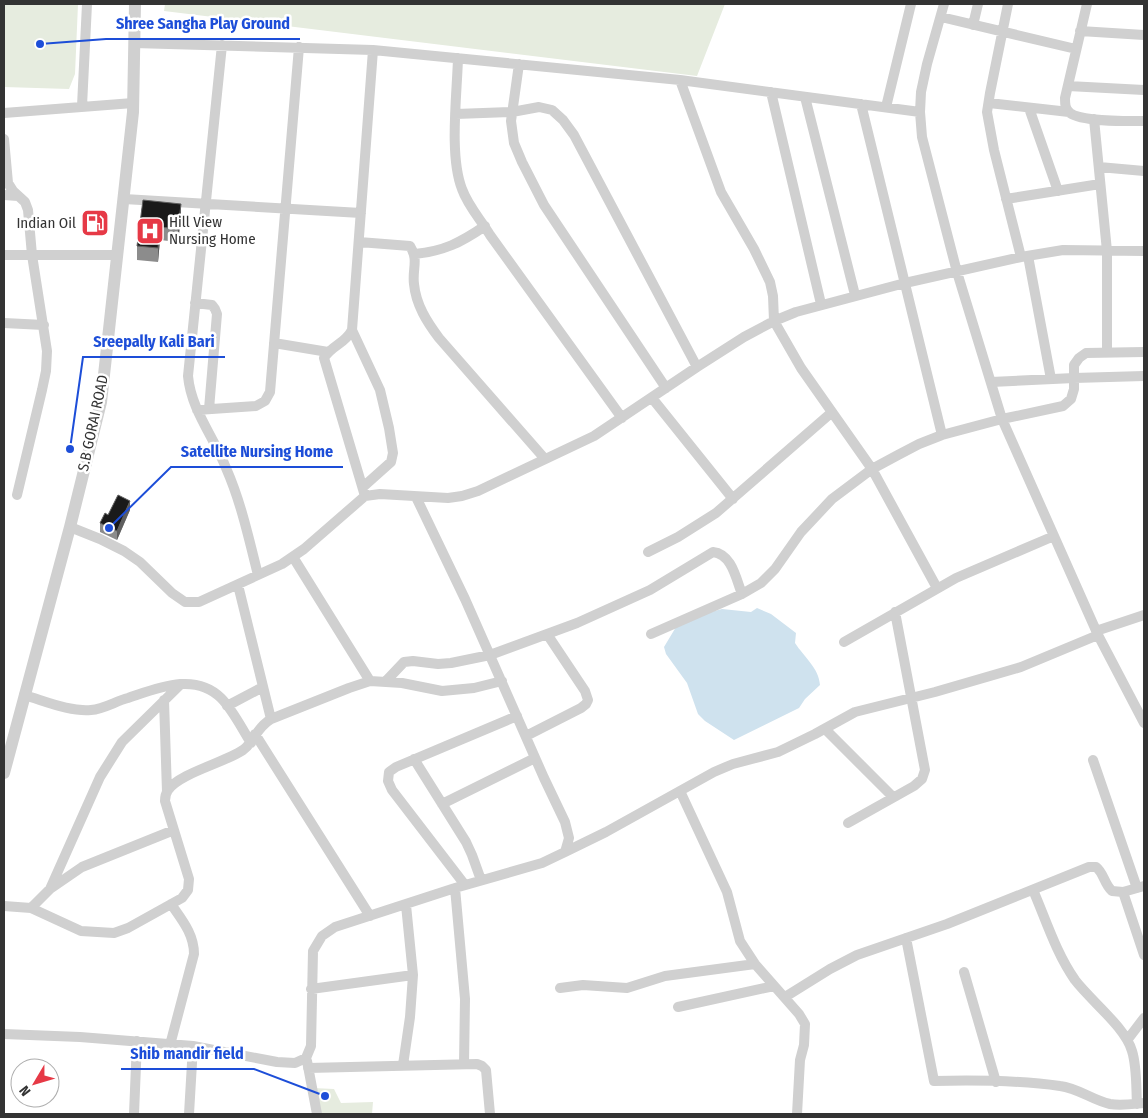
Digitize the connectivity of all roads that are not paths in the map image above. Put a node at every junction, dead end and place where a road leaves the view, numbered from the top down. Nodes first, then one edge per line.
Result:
1 (87, 4) edge
2 (135, 4) edge
3 (911, 4) edge
4 (944, 4) edge
5 (978, 4) edge
6 (1008, 4) edge
7 (1087, 4) edge
8 (941, 18) junction
9 (973, 25) junction
10 (1080, 31) junction
11 (1002, 32) junction
12 (1144, 35) edge
13 (134, 43) junction
14 (222, 45) junction
15 (299, 47) junction
16 (1076, 49) junction
17 (373, 50) junction
18 (458, 58) junction
19 (519, 64) junction
20 (680, 80) junction
21 (1068, 86) junction
22 (1144, 90) edge
23 (771, 92) junction
24 (805, 97) junction
25 (133, 103) junction
26 (989, 103) junction
27 (861, 104) junction
28 (82, 106) junction
29 (886, 108) junction
30 (1030, 108) junction
31 (512, 112) junction
32 (920, 112) junction
33 (1069, 112) junction
34 (4, 113) edge
35 (456, 114) junction
36 (1094, 119) junction
37 (1144, 121) edge
38 (4, 140) edge
39 (1099, 167) junction
40 (1144, 171) edge
41 (1100, 184) junction
42 (1058, 191) junction
43 (4, 196) edge
44 (18, 196) junction
45 (124, 199) junction
46 (1006, 200) junction
47 (206, 204) junction
48 (286, 209) junction
49 (361, 213) junction
50 (485, 226) junction
51 (359, 242) junction
52 (1107, 251) junction
53 (1144, 251) edge
54 (415, 254) junction
55 (4, 255) edge
56 (32, 255) junction
57 (117, 255) junction
58 (1024, 257) junction
59 (957, 272) junction
60 (905, 283) junction
61 (855, 296) junction
62 (195, 303) junction
63 (821, 304) junction
64 (774, 321) junction
65 (4, 323) edge
66 (44, 325) junction
67 (352, 330) junction
68 (274, 344) junction
69 (328, 352) junction
70 (1108, 352) junction
71 (1144, 352) edge
72 (696, 367) junction
73 (1144, 376) edge
74 (1074, 378) junction
75 (1051, 379) junction
76 (991, 382) junction
77 (666, 388) junction
78 (652, 398) junction
79 (209, 409) junction
80 (197, 410) junction
81 (831, 413) junction
82 (622, 418) junction
83 (1002, 419) junction
84 (942, 435) junction
85 (545, 459) junction
86 (872, 469) junction
87 (364, 492) junction
88 (17, 495) dead end
89 (416, 497) junction
90 (733, 499) junction
91 (70, 527) junction
92 (1054, 536) junction
93 (648, 552) dead end
94 (293, 557) junction
95 (258, 575) junction
96 (238, 584) junction
97 (937, 588) junction
98 (742, 594) junction
99 (895, 612) junction
100 (1144, 614) edge
101 (1097, 633) junction
102 (547, 634) junction
103 (651, 634) dead end
104 (844, 642) dead end
105 (490, 654) junction
106 (370, 681) junction
107 (386, 681) junction
108 (502, 681) junction
109 (181, 684) junction
110 (263, 687) junction
111 (24, 695) junction
112 (911, 698) junction
113 (164, 700) junction
114 (227, 706) junction
115 (517, 716) junction
116 (271, 719) junction
117 (1144, 723) edge
118 (825, 729) junction
119 (526, 736) junction
120 (253, 738) junction
121 (535, 758) junction
122 (414, 759) junction
123 (1092, 760) dead end
124 (4, 773) edge
125 (680, 791) junction
126 (167, 792) junction
127 (893, 797) junction
128 (442, 804) junction
129 (848, 823) dead end
130 (174, 830) junction
131 (565, 852) junction
132 (481, 880) junction
133 (460, 887) junction
134 (1141, 887) edge
135 (50, 889) junction
136 (1033, 890) junction
137 (1123, 892) junction
138 (171, 904) junction
139 (406, 905) junction
140 (4, 906) edge
141 (31, 908) junction
142 (370, 916) junction
143 (906, 938) junction
144 (1144, 956) edge
145 (755, 964) junction
146 (964, 972) dead end
147 (412, 975) junction
148 (774, 986) junction
149 (560, 988) dead end
150 (311, 989) junction
151 (784, 997) junction
152 (678, 1006) dead end
153 (1144, 1018) edge
154 (4, 1034) edge
155 (1128, 1039) junction
156 (137, 1041) junction
157 (170, 1045) junction
158 (193, 1046) junction
159 (307, 1063) junction
160 (464, 1064) junction
161 (402, 1065) junction
162 (996, 1082) junction
163 (1140, 1104) edge
164 (134, 1114) edge
165 (189, 1114) edge
166 (317, 1114) edge
167 (490, 1114) edge
168 (797, 1114) edge

1 - 28 street
2 - 13 street, S.B GORAI ROAD
3 - 29 street
4 - 8 street
5 - 9 street
6 - 11 street
7 - 10 street
8 - 9 street
8 - 32 street
9 - 11 street
10 - 12 street
10 - 16 street
11 - 16 street
11 - 26 street
13 - 14 street
13 - 25 street, S.B GORAI ROAD
14 - 15 street
14 - 47 street
15 - 17 street
15 - 48 street
16 - 21 street
17 - 18 street
17 - 49 street
18 - 19 street
18 - 35 street
19 - 20 street
19 - 31 street
20 - 23 street
20 - 64 street
21 - 22 street
21 - 33 street
23 - 24 street
23 - 63 street
24 - 27 street
24 - 61 street
25 - 28 street
25 - 45 street, S.B GORAI ROAD
26 - 30 street
26 - 46 street
27 - 29 street
27 - 60 street
28 - 34 street
29 - 32 street
30 - 33 street
30 - 42 street
31 - 35 street
31 - 72 street
31 - 77 street
32 - 59 street
33 - 36 street
35 - 50 street
36 - 37 street
36 - 39 street
38 - 44 street
39 - 40 street
39 - 41 street
41 - 42 street
41 - 52 street
42 - 46 street
43 - 44 street
44 - 56 street
45 - 47 street
45 - 57 street, S.B GORAI ROAD
46 - 58 street
47 - 48 street
47 - 62 street
48 - 49 street
48 - 68 street
49 - 51 street
50 - 54 street
50 - 82 street
51 - 54 street
51 - 67 street
52 - 53 street
52 - 58 street
52 - 70 street
54 - 85 street
55 - 56 street
56 - 57 street
56 - 66 street
57 - 91 street, S.B GORAI ROAD
58 - 59 street
58 - 75 street
59 - 60 street
59 - 76 street
60 - 61 street
60 - 84 street
61 - 63 street
62 - 79 street
62 - 80 street
63 - 64 street
64 - 72 street
64 - 81 street
65 - 66 street
66 - 88 street
67 - 69 street
67 - 87 street
68 - 69 street
68 - 79 street
69 - 87 street
70 - 71 street
70 - 74 street
72 - 77 street
73 - 74 street
74 - 75 street
74 - 83 street
75 - 76 street
76 - 83 street
77 - 78 street
78 - 82 street
78 - 90 street
79 - 80 street
80 - 95 street
81 - 86 street
81 - 90 street
82 - 85 street
83 - 84 street
83 - 92 street
84 - 86 street
85 - 89 street
86 - 97 street
86 - 98 street
87 - 89 street
87 - 94 street
89 - 105 street
90 - 93 street
91 - 96 street
91 - 111 street, S.B GORAI ROAD
92 - 97 street
92 - 101 street
94 - 95 street
94 - 106 street
95 - 96 street
96 - 110 street
97 - 99 street
98 - 102 street
98 - 103 street
99 - 104 street
99 - 112 street
100 - 101 street
101 - 112 street
101 - 117 street
102 - 105 street
102 - 119 street
105 - 107 street
105 - 108 street
106 - 107 street
106 - 116 street
107 - 108 street
108 - 115 street
109 - 111 street
109 - 113 street
109 - 114 street
110 - 114 street
110 - 116 street
111 - 124 street, S.B GORAI ROAD
112 - 118 street
112 - 127 street
113 - 126 street
113 - 135 street
114 - 120 street
115 - 119 street
115 - 122 street
116 - 120 street
118 - 125 street
118 - 127 street
119 - 121 street
120 - 126 street
120 - 142 street
121 - 128 street
121 - 131 street
122 - 128 street
122 - 133 street
123 - 134 street
125 - 131 street
125 - 145 street
126 - 130 street
127 - 129 street
128 - 132 street
130 - 135 street
130 - 138 street
131 - 132 street
132 - 133 street
133 - 139 street
133 - 160 street
134 - 137 street
135 - 141 street
136 - 137 street
136 - 143 street
136 - 155 street
137 - 144 street
138 - 141 street
138 - 157 street
139 - 142 street
139 - 147 street
140 - 141 street
142 - 150 street
143 - 151 street
143 - 162 street
145 - 148 street
145 - 149 street
146 - 162 street
147 - 150 street
147 - 161 street
148 - 151 street
148 - 152 street
150 - 159 street
151 - 168 street
153 - 155 street
154 - 156 street
155 - 163 street
156 - 157 street
156 - 164 street
157 - 158 street
158 - 159 street
158 - 165 street
159 - 161 street
159 - 166 street
160 - 161 street
160 - 167 street
162 - 163 street

